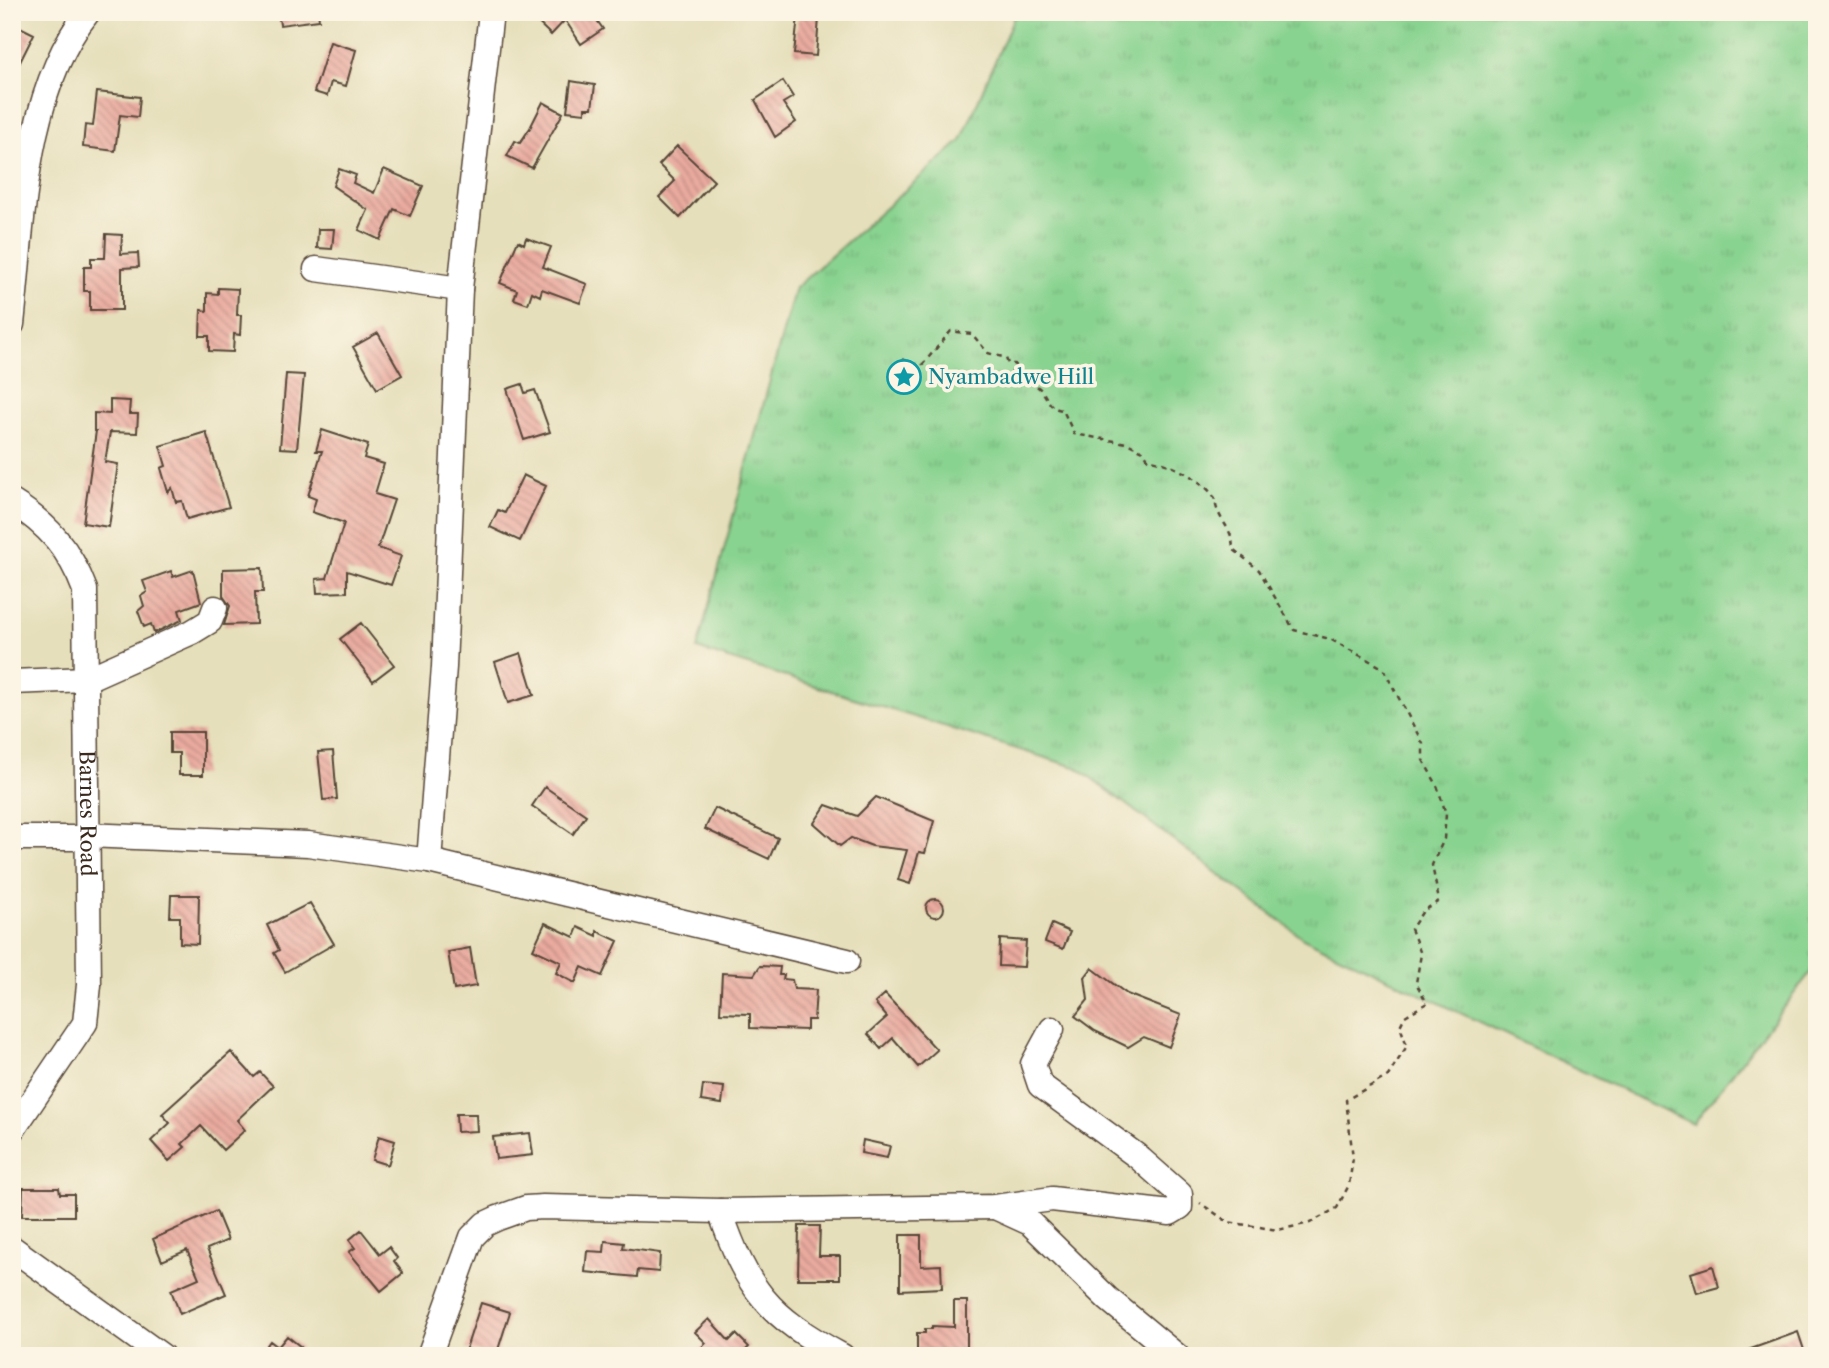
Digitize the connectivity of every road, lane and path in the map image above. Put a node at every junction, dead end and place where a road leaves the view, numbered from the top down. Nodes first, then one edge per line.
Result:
1 (88, 12) edge
2 (491, 12) edge
3 (16, 247) edge
4 (316, 269) dead end
5 (460, 289) junction
6 (12, 324) edge
7 (903, 359) dead end
8 (12, 502) edge
9 (215, 608) dead end
10 (87, 679) junction
11 (12, 682) edge
12 (86, 837) junction
13 (12, 838) edge
14 (429, 861) junction
15 (846, 961) dead end
16 (1052, 1029) dead end
17 (12, 1131) edge
18 (1180, 1194) junction
19 (995, 1207) junction
20 (720, 1211) junction
21 (12, 1248) edge
22 (162, 1356) edge
23 (429, 1356) edge
24 (842, 1356) edge
25 (1177, 1356) edge

1 - 3 street
2 - 5 street
3 - 6 street
4 - 5 street
5 - 14 street
7 - 18 path
8 - 10 street, Barnes Road
9 - 10 street
10 - 11 street
10 - 12 street, Barnes Road
12 - 13 street
12 - 14 street
12 - 17 street, Barnes Road
14 - 15 street
16 - 18 street
18 - 19 street
19 - 20 street
19 - 25 street
20 - 23 street
20 - 24 street
21 - 22 street

